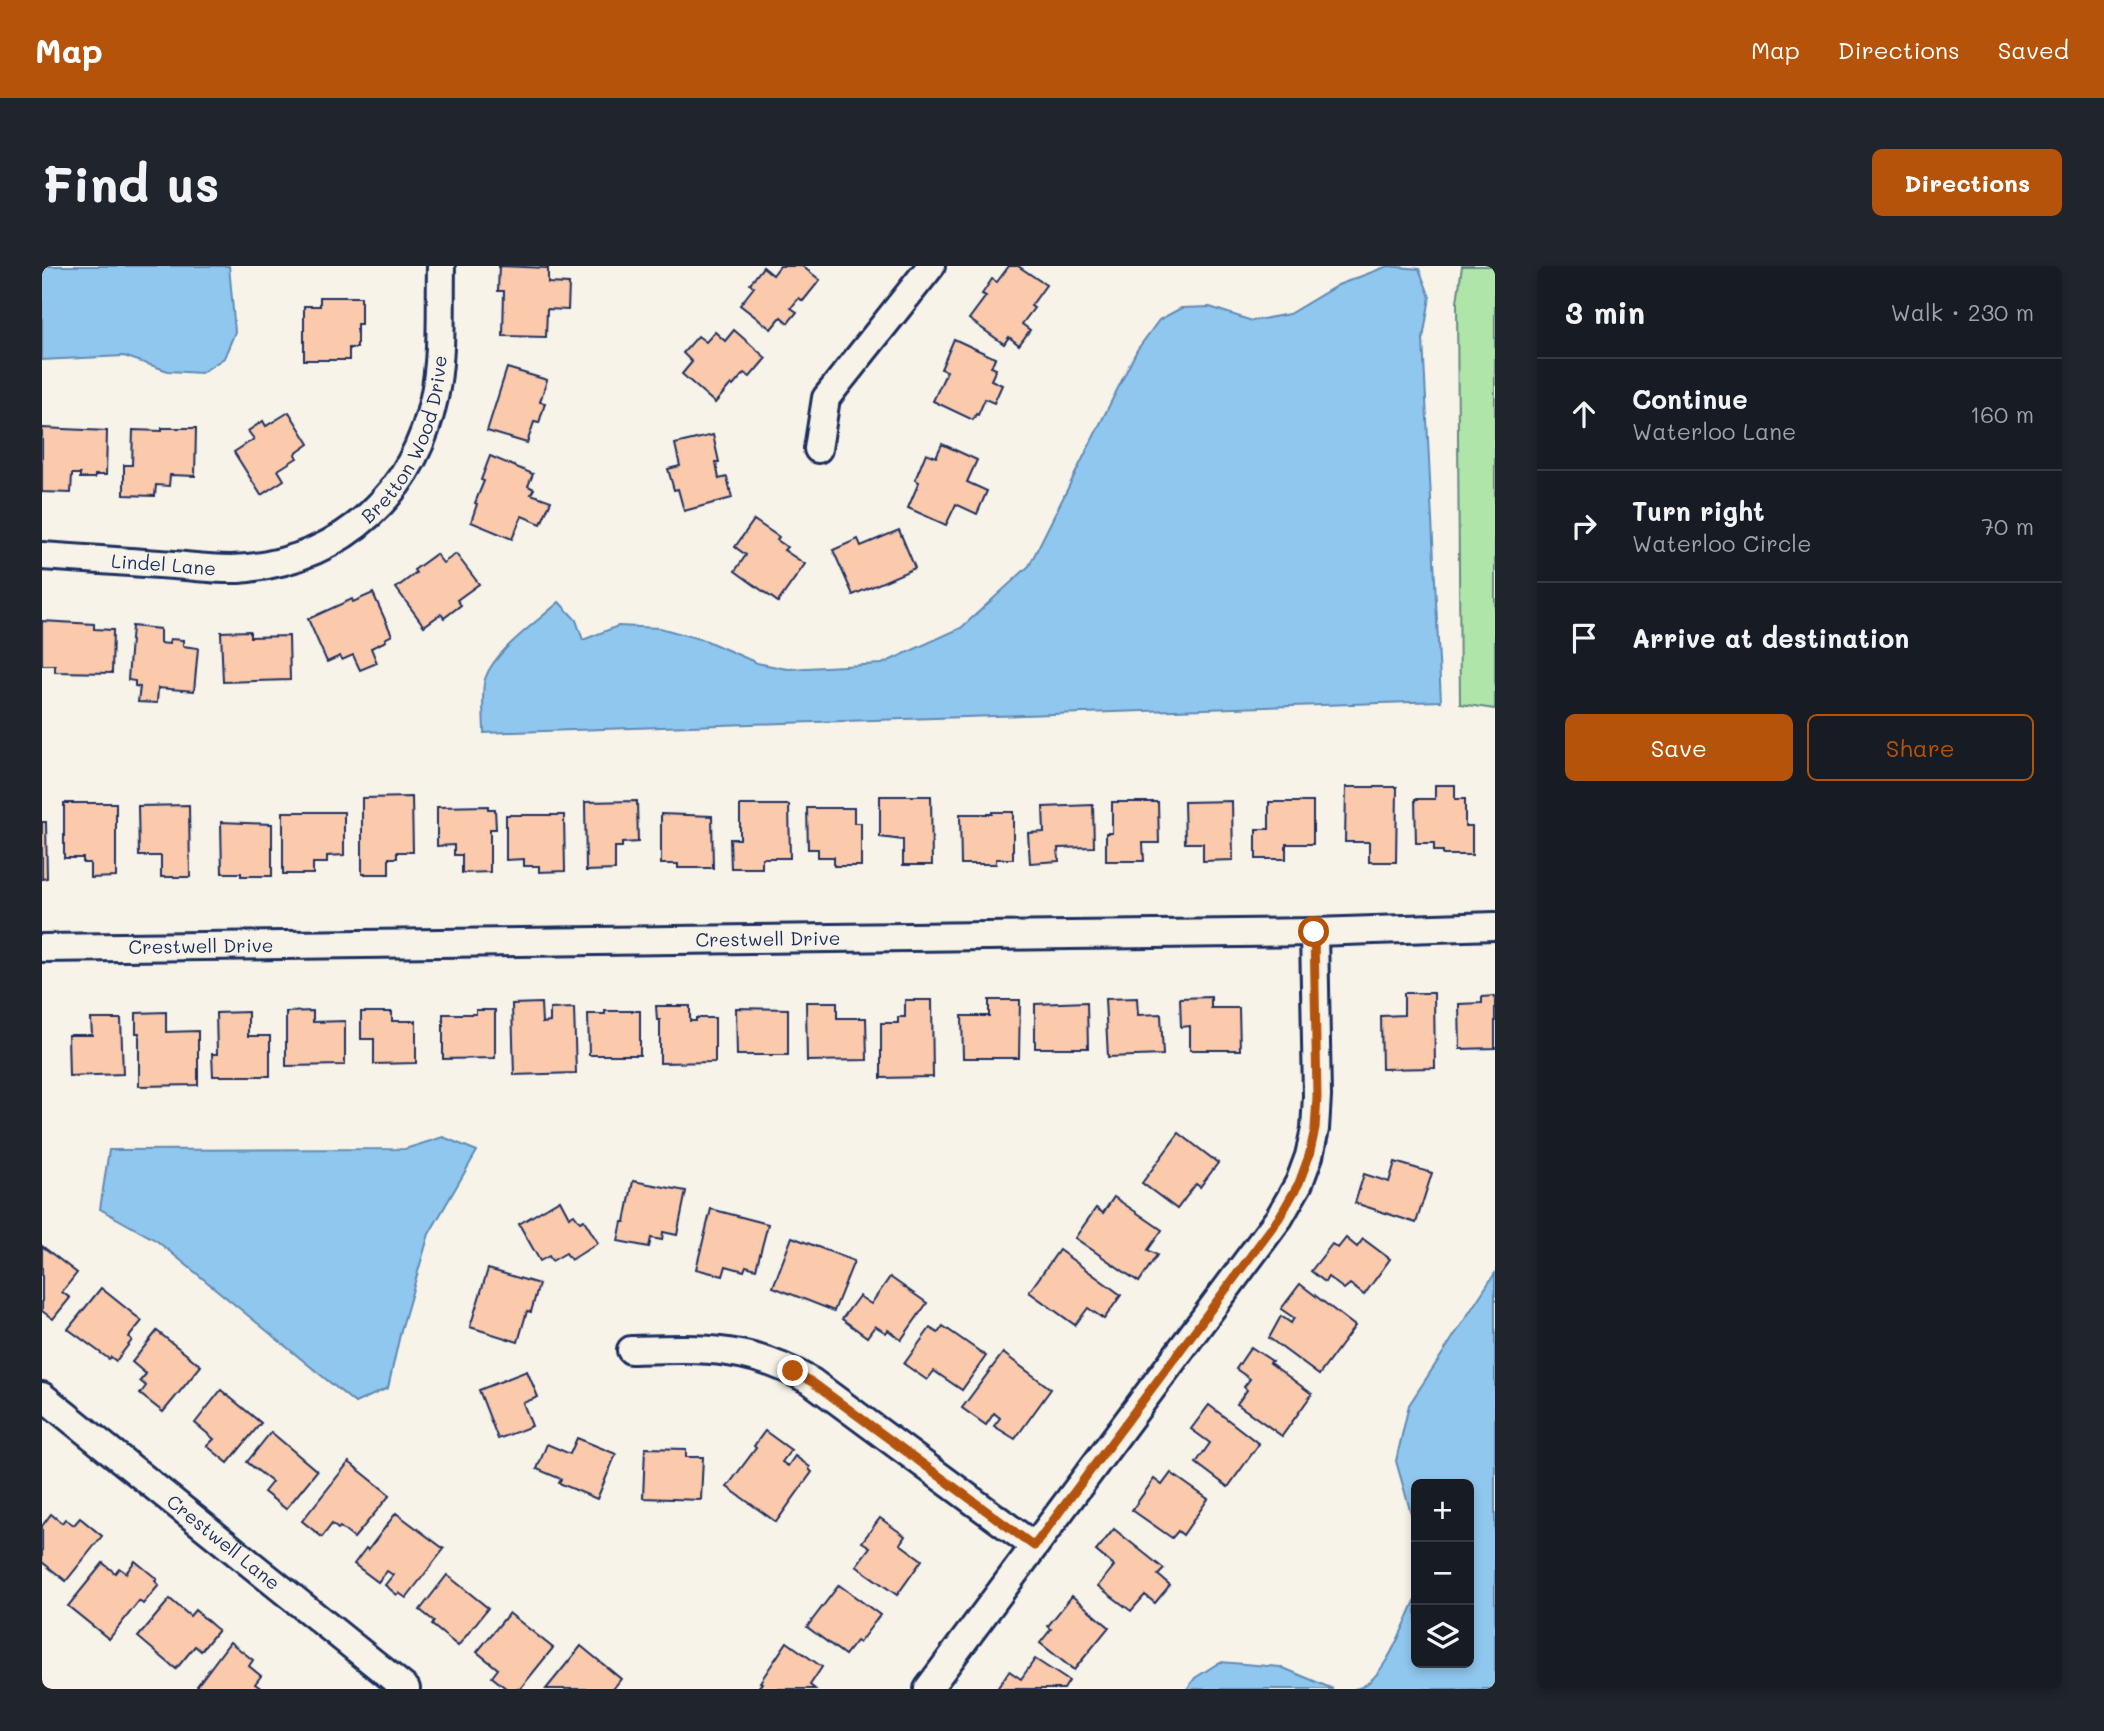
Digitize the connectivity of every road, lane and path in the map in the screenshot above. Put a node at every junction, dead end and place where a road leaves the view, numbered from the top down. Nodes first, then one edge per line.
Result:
1 (441, 266) edge
2 (931, 266) edge
3 (818, 449) dead end
4 (42, 556) edge
5 (287, 562) joint
6 (1495, 926) edge
7 (1314, 932) junction
8 (42, 948) edge
9 (631, 1350) dead end
10 (42, 1396) edge
11 (1034, 1546) junction
12 (406, 1689) edge
13 (928, 1689) edge

1 - 5 street, Bretton Wood Drive
2 - 3 street
4 - 5 street, Lindel Lane
6 - 7 street, Crestwell Drive
7 - 8 street, Crestwell Drive
7 - 11 street
9 - 11 street
10 - 12 street, Crestwell Lane
11 - 13 street

